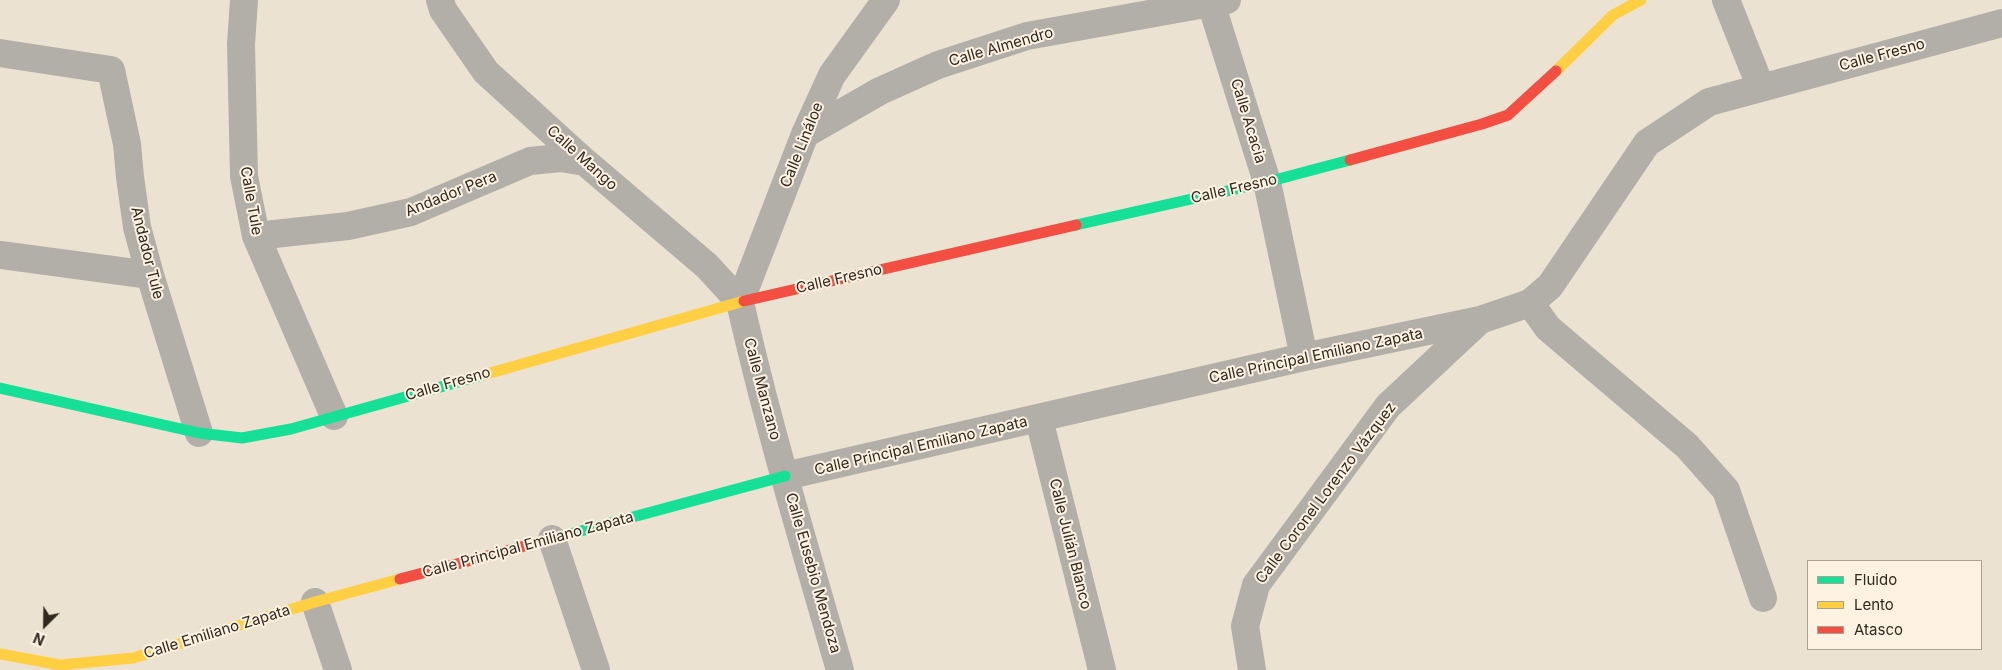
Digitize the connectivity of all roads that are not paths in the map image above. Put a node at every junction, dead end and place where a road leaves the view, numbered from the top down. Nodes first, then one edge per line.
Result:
1 (244, 0) edge
2 (440, 0) edge
3 (886, 0) edge
4 (1641, 0) edge
5 (1726, 0) edge
6 (1219, 2) edge
7 (2002, 23) edge
8 (0, 53) edge
9 (1761, 88) junction
10 (805, 134) junction
11 (585, 162) junction
12 (1267, 182) junction
13 (256, 236) junction
14 (0, 255) edge
15 (150, 275) junction
16 (740, 302) junction
17 (1530, 303) junction
18 (1480, 320) junction
19 (1304, 357) junction
20 (0, 388) edge
21 (334, 416) junction
22 (1039, 419) junction
23 (199, 433) junction
24 (785, 476) junction
25 (552, 539) junction
26 (1763, 598) dead end
27 (315, 602) junction
28 (0, 654) edge
29 (60, 668) edge
30 (338, 670) edge
31 (596, 670) edge
32 (840, 670) edge
33 (1102, 670) edge
34 (1252, 670) edge

1 - 13 street, Calle Tule
2 - 11 street, Calle Mango
3 - 10 street, Calle Lináloe
4 - 12 street, Calle Fresno
5 - 9 street
6 - 10 street, Calle Almendro
6 - 12 street, Calle Acacia
7 - 9 street, Calle Fresno
8 - 15 street, Andador Tule
9 - 17 street, Calle Fresno
10 - 16 street, Calle Lináloe
11 - 13 street, Andador Pera
11 - 16 street, Calle Mango
12 - 16 street, Calle Fresno
12 - 19 street, Calle Acacia
13 - 21 street, Calle Tule
14 - 15 street
15 - 23 street, Andador Tule
16 - 21 street, Calle Fresno
16 - 24 street, Calle Manzano
17 - 18 street, Calle Principal Emiliano Zapata
17 - 26 street
18 - 19 street, Calle Principal Emiliano Zapata
18 - 34 street, Calle Coronel Lorenzo Vázquez
19 - 22 street, Calle Principal Emiliano Zapata
20 - 23 street, Calle Fresno
21 - 23 street, Calle Fresno
22 - 24 street, Calle Principal Emiliano Zapata
22 - 33 street, Calle Julián Blanco
24 - 25 street, Calle Principal Emiliano Zapata
24 - 32 street, Calle Eusebio Mendoza
25 - 27 street, Calle Principal Emiliano Zapata
25 - 31 street
27 - 29 street, Calle Emiliano Zapata
27 - 30 street
28 - 29 street, Calle Emiliano Zapata

